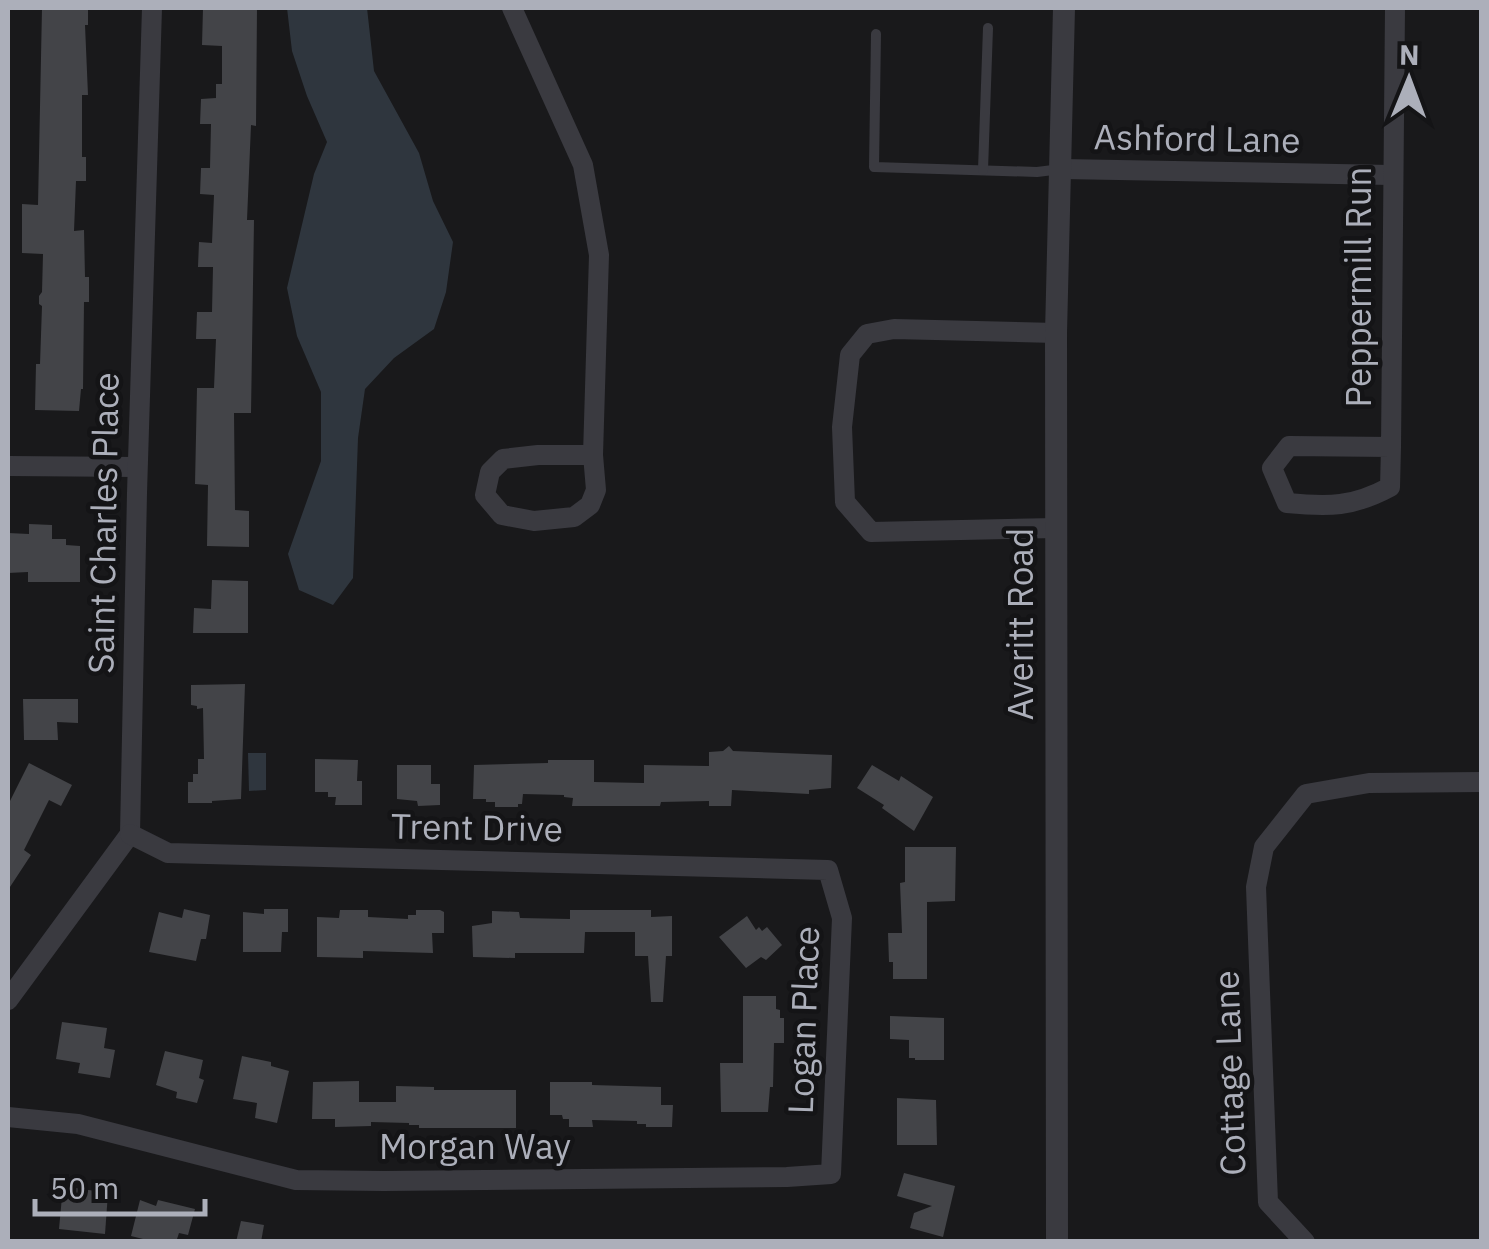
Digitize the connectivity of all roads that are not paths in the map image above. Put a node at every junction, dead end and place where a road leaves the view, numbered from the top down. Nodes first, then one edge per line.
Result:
1 (152, 8) edge
2 (512, 8) edge
3 (1064, 8) edge
4 (1395, 8) edge
5 (988, 28) dead end
6 (876, 34) dead end
7 (1062, 169) junction
8 (984, 170) junction
9 (1392, 175) junction
10 (1056, 333) junction
11 (1390, 447) junction
12 (593, 455) junction
13 (8, 466) edge
14 (138, 467) junction
15 (1056, 528) junction
16 (1482, 782) edge
17 (130, 834) junction
18 (828, 870) joint
19 (8, 1000) edge
20 (8, 1117) edge
21 (831, 1174) joint
22 (1056, 1242) edge
23 (1305, 1242) edge

1 - 14 street, Saint Charles Place
2 - 12 street
3 - 7 street, Averitt Road
4 - 9 street, Peppermill Run
5 - 8 lane
6 - 8 lane
7 - 8 lane
7 - 9 street, Ashford Lane
7 - 10 street, Averitt Road
9 - 11 street, Peppermill Run
10 - 15 street, Averitt Road
10 - 15 street
11 - 11 street, Peppermill Run
12 - 12 street
13 - 14 street
14 - 17 street, Saint Charles Place
15 - 22 street, Averitt Road
16 - 23 street, Cottage Lane
17 - 18 street, Trent Drive
17 - 19 street
18 - 21 street, Logan Place
20 - 21 street, Morgan Way

